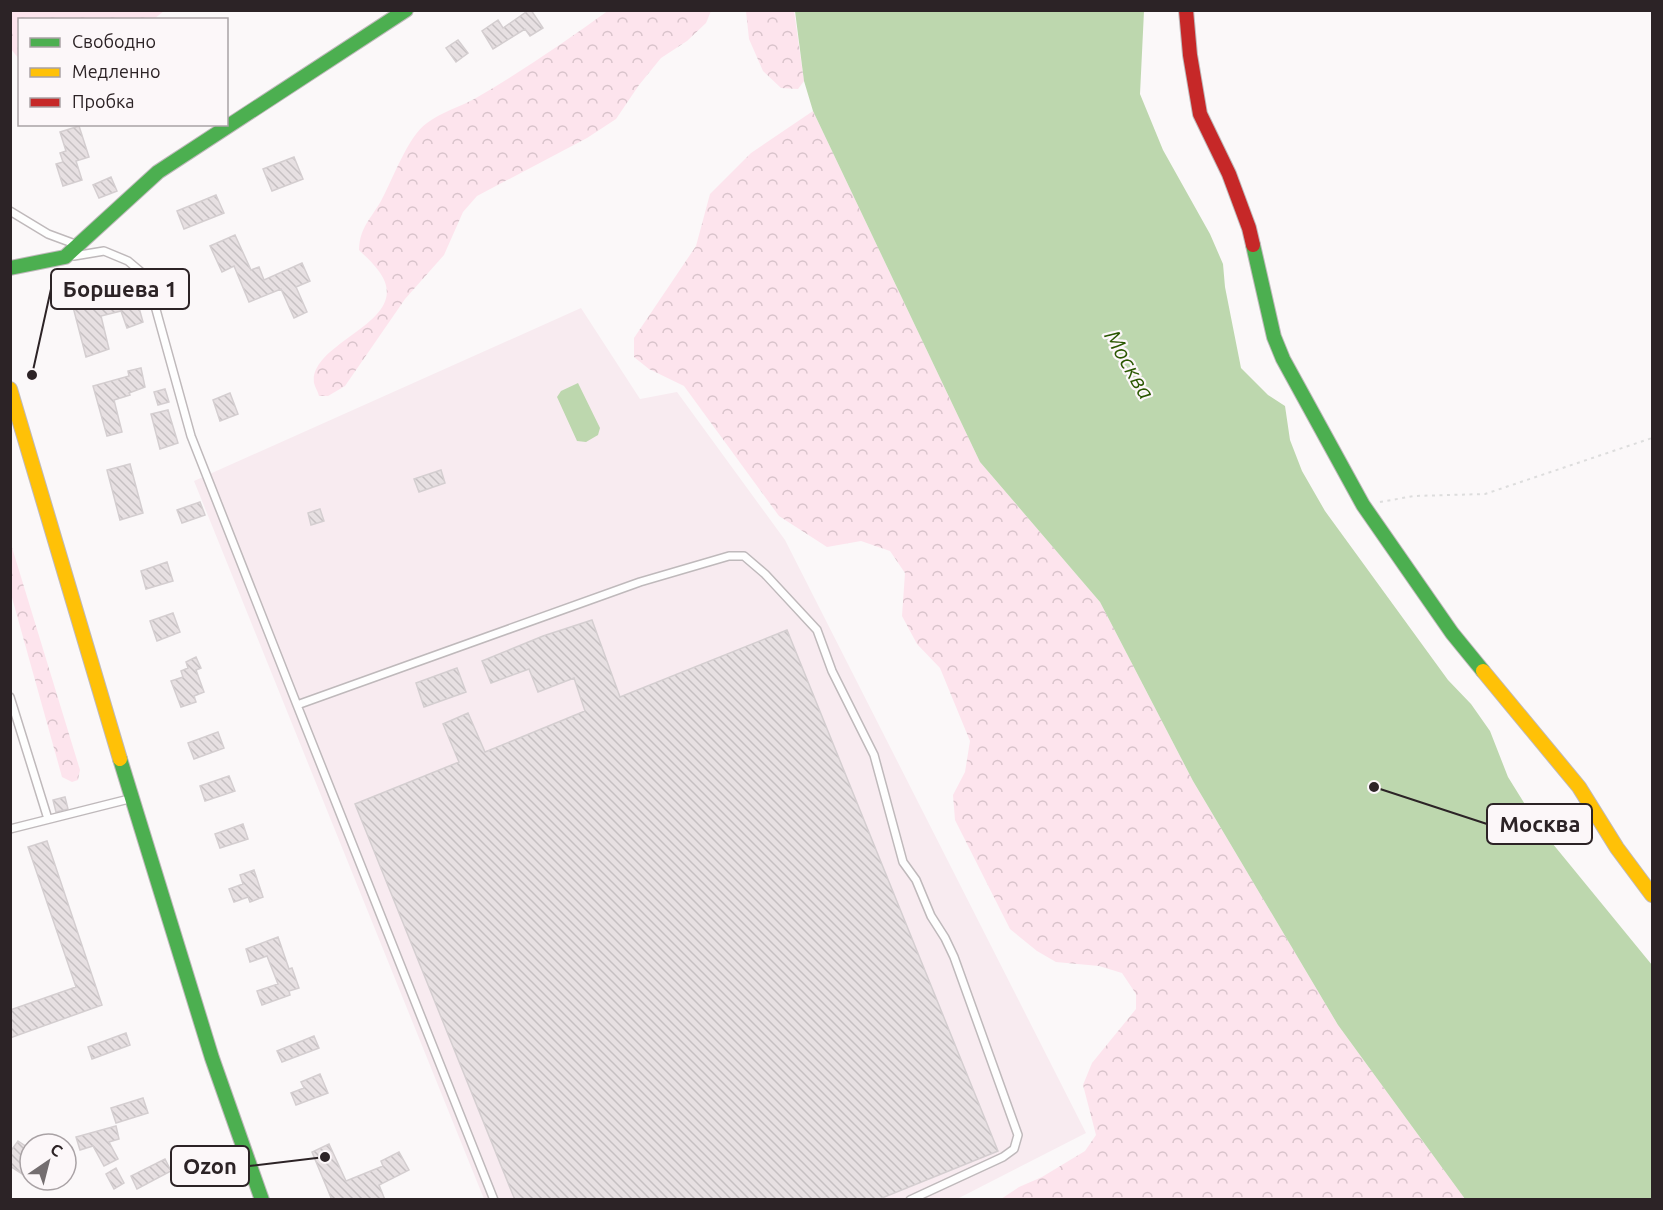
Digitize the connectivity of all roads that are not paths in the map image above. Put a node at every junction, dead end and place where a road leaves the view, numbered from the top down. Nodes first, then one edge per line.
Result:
1 (406, 10) edge
2 (1186, 10) edge
3 (10, 211) edge
4 (79, 246) junction
5 (65, 257) junction
6 (10, 268) edge
7 (10, 389) edge
8 (10, 697) edge
9 (297, 705) junction
10 (131, 799) junction
11 (48, 819) junction
12 (10, 829) edge
13 (1653, 895) edge
14 (262, 1200) edge
15 (494, 1200) edge
16 (909, 1200) edge

1 - 4 street
2 - 13 street
3 - 4 lane
4 - 5 street
5 - 6 street
5 - 9 lane
7 - 10 street
8 - 11 lane
9 - 15 lane
9 - 16 lane
10 - 11 lane
10 - 14 street
11 - 12 lane

